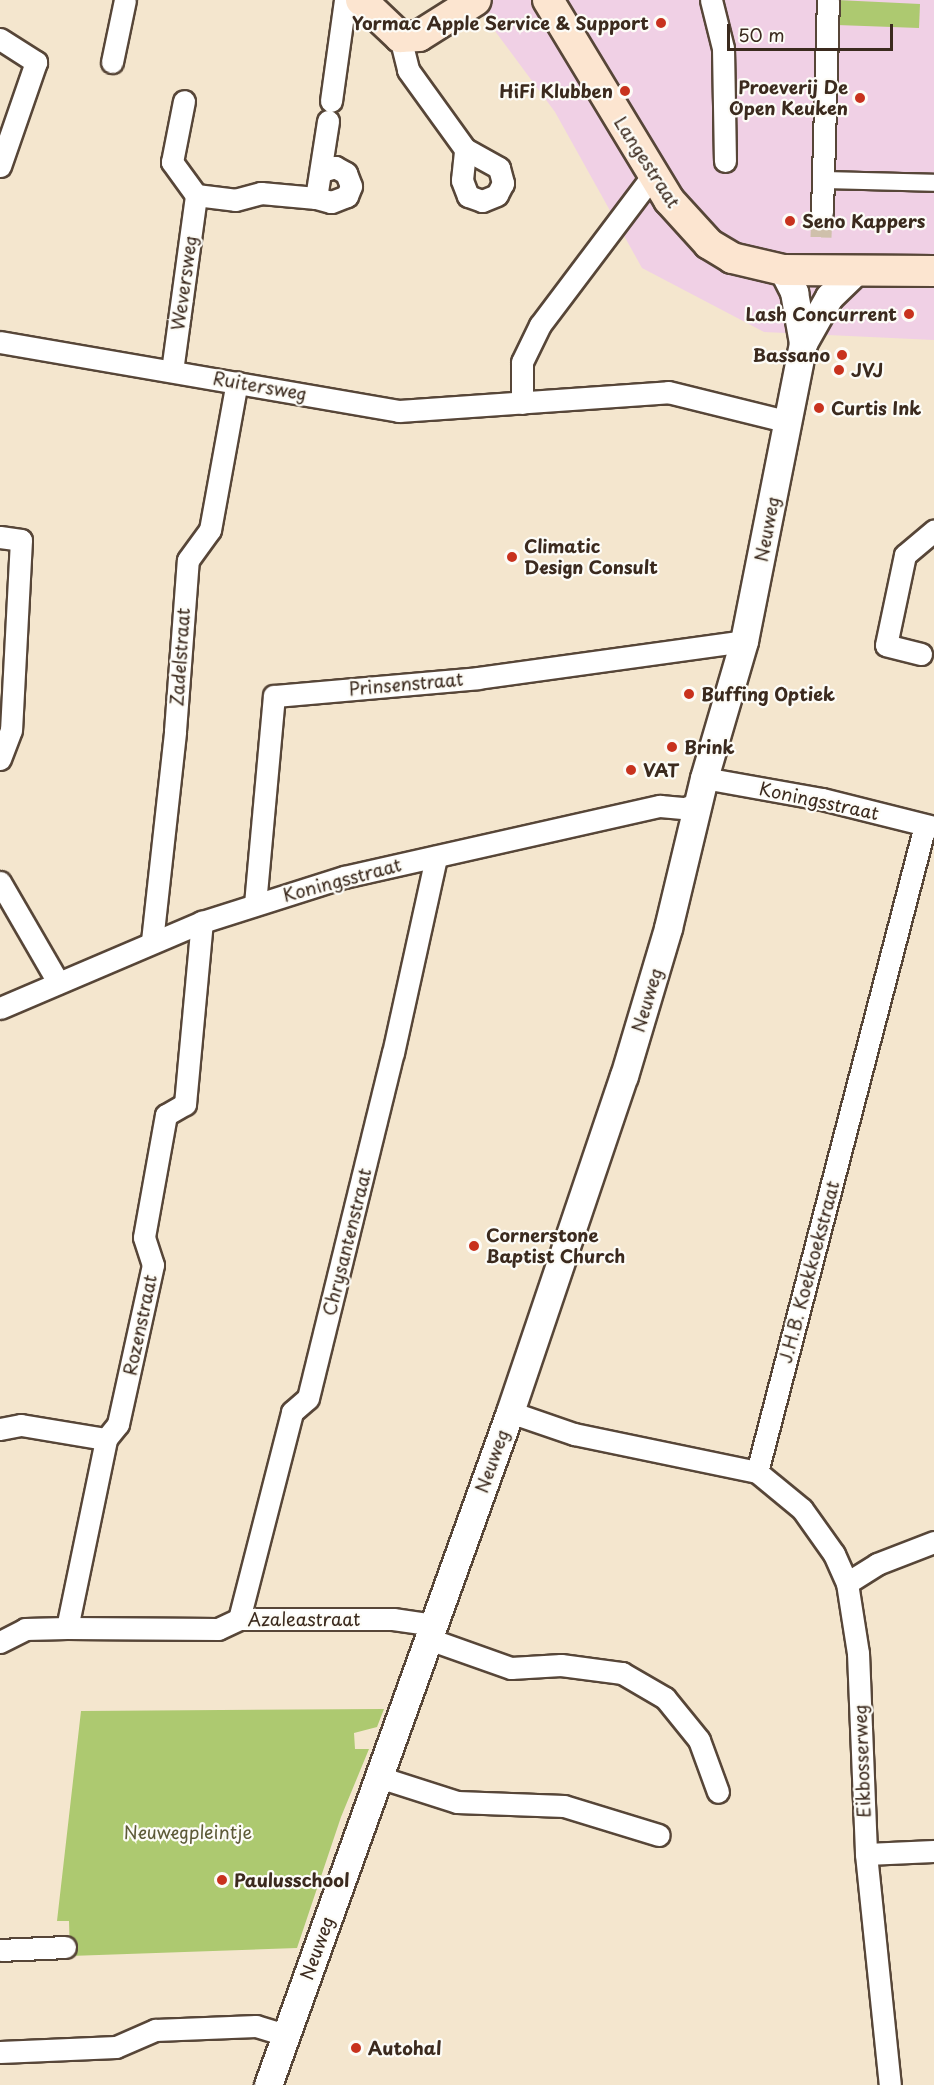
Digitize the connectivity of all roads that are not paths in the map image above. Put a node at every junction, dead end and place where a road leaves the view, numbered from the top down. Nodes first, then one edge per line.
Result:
1 (125, 0) edge
2 (345, 0) edge
3 (361, 0) edge
4 (476, 0) edge
5 (548, 0) edge
6 (711, 0) edge
7 (828, 0) edge
8 (400, 37) junction
9 (0, 39) edge
10 (112, 62) dead end
11 (184, 101) dead end
12 (465, 149) dead end
13 (725, 161) dead end
14 (0, 166) edge
15 (322, 171) junction
16 (653, 174) junction
17 (823, 180) junction
18 (934, 183) edge
19 (196, 195) junction
20 (316, 198) junction
21 (822, 212) tunnel mouth
22 (783, 270) junction
23 (856, 271) junction
24 (934, 271) edge
25 (0, 342) edge
26 (803, 343) junction
27 (172, 371) junction
28 (237, 382) junction
29 (522, 403) junction
30 (789, 422) junction
31 (934, 531) edge
32 (0, 537) edge
33 (744, 641) junction
34 (921, 654) dead end
35 (6, 730) edge
36 (0, 759) edge
37 (701, 790) junction
38 (930, 826) edge
39 (436, 857) junction
40 (0, 882) edge
41 (255, 904) junction
42 (202, 922) junction
43 (152, 941) junction
44 (58, 982) junction
45 (0, 1008) edge
46 (510, 1412) junction
47 (0, 1429) edge
48 (106, 1439) junction
49 (757, 1472) junction
50 (934, 1542) edge
51 (848, 1583) junction
52 (239, 1619) junction
53 (67, 1628) junction
54 (431, 1632) junction
55 (0, 1642) edge
56 (379, 1778) junction
57 (718, 1792) dead end
58 (659, 1835) dead end
59 (934, 1851) edge
60 (866, 1854) junction
61 (65, 1947) dead end
62 (0, 1950) edge
63 (285, 2035) junction
64 (0, 2052) edge
65 (268, 2085) edge
66 (890, 2085) edge

1 - 10 street
2 - 15 street
3 - 8 main road
4 - 8 main road
5 - 16 main road, Langestraat
6 - 13 street
7 - 17 street
8 - 12 street
9 - 14 street
11 - 19 street
15 - 20 street
15 - 20 street
16 - 22 main road, Langestraat
16 - 29 street
17 - 18 street
17 - 21 street
19 - 20 street
19 - 27 street, Weversweg
22 - 23 main road, Langestraat
22 - 26 street, Neuweg
23 - 24 main road, Langestraat
23 - 26 street, Neuweg
25 - 27 street, Ruitersweg
26 - 30 street, Neuweg
27 - 28 street, Ruitersweg
28 - 29 street, Ruitersweg
28 - 43 street, Zadelstraat
29 - 30 street, Ruitersweg
30 - 33 street, Neuweg
31 - 34 street
32 - 35 street
33 - 37 street, Neuweg
33 - 41 street, Prinsenstraat
35 - 36 street
37 - 38 street, Koningsstraat
37 - 39 street, Koningsstraat
37 - 46 street, Neuweg
38 - 49 street, J.H.B. Koekkoekstraat
39 - 41 street, Koningsstraat
39 - 52 street, Chrysantenstraat
40 - 44 street
41 - 42 street, Koningsstraat
42 - 43 street, Koningsstraat
42 - 48 street, Rozenstraat
43 - 44 street, Koningsstraat
44 - 45 street, Koningsstraat
46 - 49 street
46 - 54 street, Neuweg
47 - 48 street
48 - 53 street, Rozenstraat
49 - 51 street, Eikbosserweg
50 - 51 street
51 - 60 street, Eikbosserweg
52 - 53 street, Azaleastraat
52 - 54 street, Azaleastraat
53 - 55 street
54 - 56 street, Neuweg
54 - 57 street
56 - 58 street
56 - 63 street, Neuweg
59 - 60 street
60 - 66 street, Eikbosserweg
61 - 62 street
63 - 64 street
63 - 65 street, Neuweg

